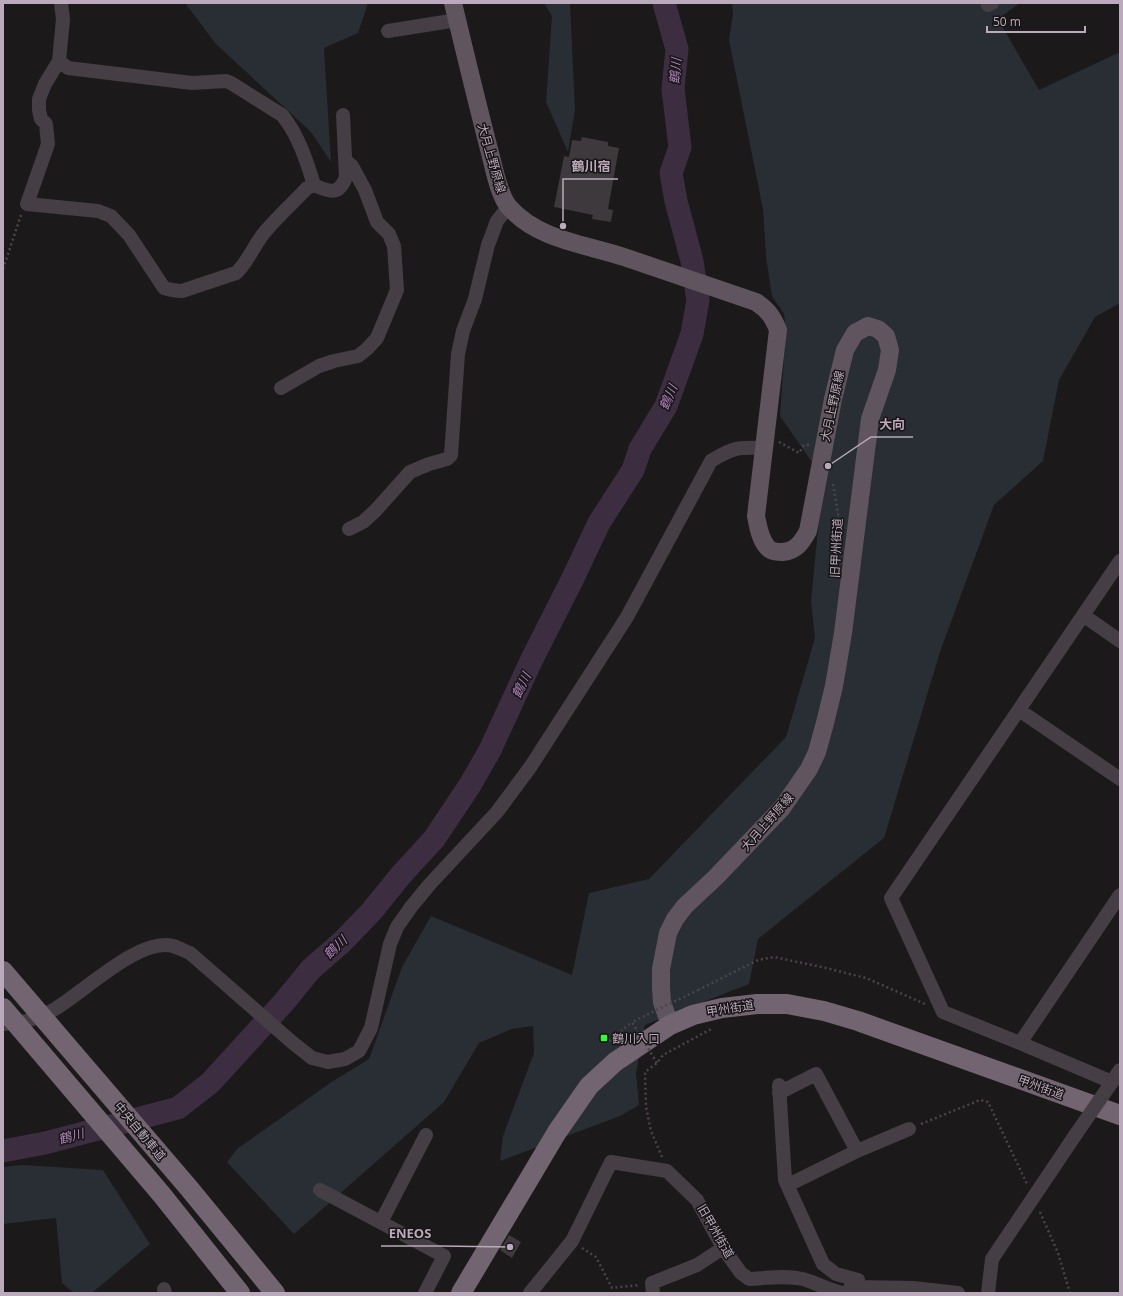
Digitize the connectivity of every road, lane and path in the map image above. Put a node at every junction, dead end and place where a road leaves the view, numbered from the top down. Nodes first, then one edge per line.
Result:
1 (60, 3) edge
2 (455, 12) edge
3 (388, 31) dead end
4 (59, 61) junction
5 (343, 115) dead end
6 (345, 160) junction
7 (314, 185) junction
8 (27, 204) junction
9 (508, 207) junction
10 (3, 269) edge
11 (281, 388) dead end
12 (764, 442) junction
13 (808, 445) dead end
14 (832, 476) dead end
15 (349, 528) dead end
16 (836, 559) dead end
17 (1120, 561) edge
18 (1083, 615) junction
19 (1120, 641) edge
20 (1018, 710) junction
21 (1120, 780) edge
22 (1120, 895) edge
23 (3, 971) edge
24 (3, 1008) edge
25 (943, 1012) junction
26 (632, 1022) junction
27 (3, 1024) edge
28 (670, 1025) junction
29 (713, 1028) dead end
30 (609, 1041) dead end
31 (1020, 1043) junction
32 (658, 1062) junction
33 (1120, 1070) edge
34 (1112, 1082) junction
35 (1120, 1115) edge
36 (909, 1129) joint
37 (426, 1135) dead end
38 (857, 1151) junction
39 (668, 1171) junction
40 (788, 1185) junction
41 (320, 1190) dead end
42 (1034, 1198) junction
43 (381, 1222) junction
44 (572, 1241) junction
45 (723, 1248) junction
46 (858, 1287) junction
47 (653, 1288) edge
48 (831, 1292) edge
49 (240, 1293) edge
50 (275, 1293) edge
51 (425, 1293) edge
52 (461, 1293) edge
53 (530, 1293) edge
54 (958, 1293) edge
55 (988, 1293) edge
56 (1070, 1293) edge

1 - 4 street
2 - 3 street
2 - 9 main road, 大月上野原線
4 - 7 street
4 - 8 street
5 - 6 street
6 - 7 street
6 - 11 street
7 - 8 street
8 - 10 path
9 - 12 main road, 大月上野原線
9 - 15 street
12 - 13 path
12 - 27 street
12 - 28 main road, 大月上野原線
14 - 16 path, 旧甲州街道
17 - 18 street
18 - 19 street
18 - 20 street
20 - 21 street
20 - 25 street
22 - 31 street
23 - 50 highway, 中央自動車道, bridge
24 - 49 highway, 中央自動車道, bridge
25 - 26 path, bridge
25 - 31 street
26 - 30 path
26 - 32 path, bridge
28 - 35 highway, 甲州街道
28 - 52 highway, 甲州街道
29 - 32 path
31 - 34 street
32 - 39 path
33 - 34 street
34 - 42 street, bridge
36 - 38 street
36 - 42 path
37 - 43 street
38 - 40 street
38 - 40 street
39 - 44 street
39 - 45 street, 旧甲州街道
40 - 46 street
41 - 43 street
42 - 55 street
42 - 56 path
43 - 51 street
44 - 47 path
44 - 53 street
45 - 47 street
45 - 48 street, 旧甲州街道
46 - 48 street, 旧甲州街道
46 - 54 street, 旧甲州街道

